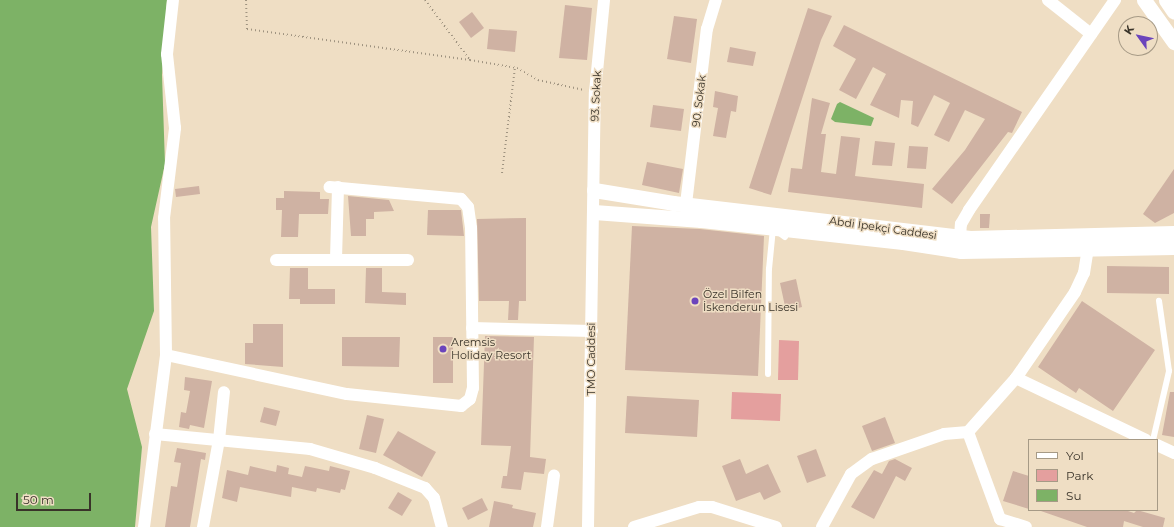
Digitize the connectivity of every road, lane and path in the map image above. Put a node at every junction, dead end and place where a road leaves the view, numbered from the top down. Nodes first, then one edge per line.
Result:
1 (173, 0) edge
2 (246, 0) edge
3 (425, 0) edge
4 (600, 0) edge
5 (716, 0) edge
6 (1048, 0) edge
7 (1116, 0) edge
8 (1144, 0) edge
9 (1166, 0) edge
10 (1174, 12) edge
11 (1091, 34) junction
12 (1174, 42) edge
13 (470, 60) junction
14 (514, 67) junction
15 (595, 92) junction
16 (502, 173) dead end
17 (594, 190) junction
18 (686, 204) junction
19 (594, 212) junction
20 (773, 228) junction
21 (1174, 233) edge
22 (785, 237) dead end
23 (960, 238) junction
24 (1174, 247) edge
25 (1088, 249) junction
26 (336, 259) junction
27 (276, 260) dead end
28 (408, 260) dead end
29 (1159, 301) dead end
30 (472, 328) junction
31 (592, 331) junction
32 (166, 355) junction
33 (768, 374) dead end
34 (1016, 378) junction
35 (224, 392) dead end
36 (968, 432) junction
37 (155, 434) junction
38 (1144, 439) edge
39 (1153, 439) edge
40 (220, 440) junction
41 (1158, 445) edge
42 (1174, 453) edge
43 (554, 475) dead end
44 (144, 527) edge
45 (203, 527) edge
46 (442, 527) edge
47 (547, 527) edge
48 (588, 527) edge
49 (634, 527) edge
50 (776, 527) edge
51 (822, 527) edge
52 (1026, 527) edge

1 - 32 street
2 - 13 path
3 - 13 path
4 - 15 street, 93. Sokak
5 - 18 street, 90. Sokak
6 - 11 street
7 - 11 street
8 - 12 street
9 - 10 street
11 - 23 street
13 - 14 path
14 - 15 path
14 - 16 path
15 - 17 street, 93. Sokak
17 - 18 street, Abdi İpekçi Caddesi
17 - 19 street, TMO Caddesi
18 - 23 street, Abdi İpekçi Caddesi
19 - 20 street, Abdi İpekçi Caddesi
19 - 31 street, TMO Caddesi
20 - 22 lane
20 - 25 street, Abdi İpekçi Caddesi
20 - 33 lane
21 - 23 street, Abdi İpekçi Caddesi
24 - 25 street, Abdi İpekçi Caddesi
25 - 34 street
26 - 27 street
26 - 28 street
26 - 30 street
29 - 39 lane
30 - 31 street
30 - 32 street
31 - 48 street, TMO Caddesi
32 - 37 street
34 - 36 street
34 - 38 street
35 - 40 street
36 - 51 street
36 - 52 street
37 - 40 street
37 - 44 street
40 - 45 street
40 - 46 street
41 - 42 street
43 - 47 street
49 - 50 street

